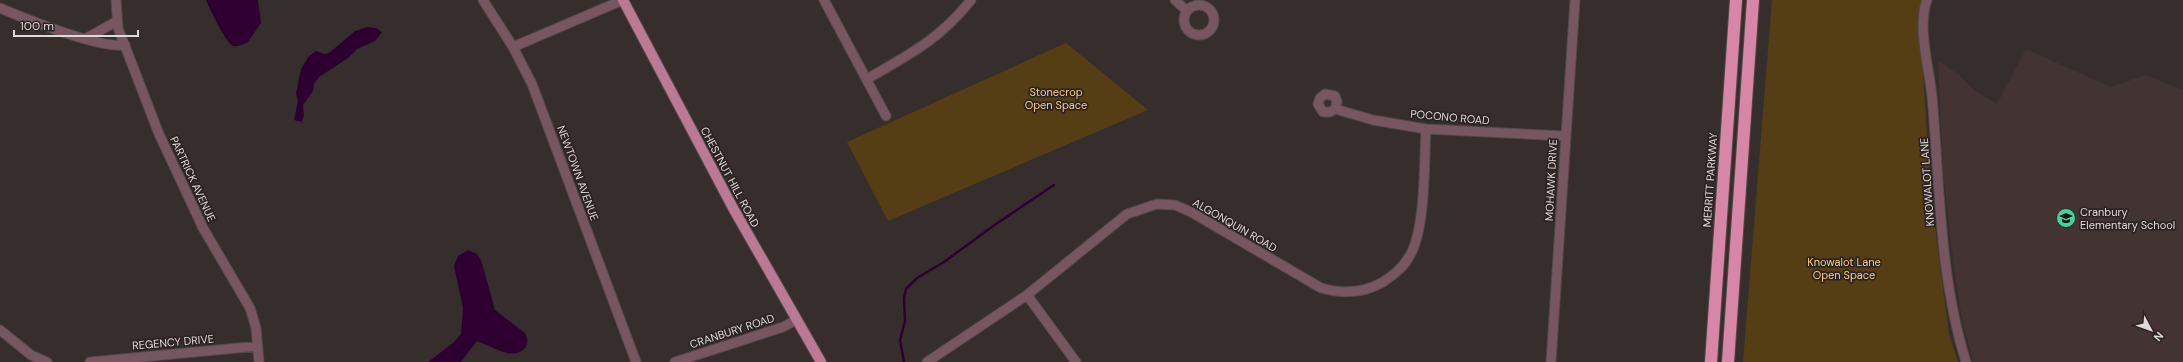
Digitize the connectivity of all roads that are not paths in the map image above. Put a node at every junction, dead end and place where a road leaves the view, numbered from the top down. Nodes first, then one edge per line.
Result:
1 (116, 0) edge
2 (483, 0) edge
3 (623, 0) edge
4 (824, 0) edge
5 (970, 0) edge
6 (1175, 0) edge
7 (1575, 0) edge
8 (1736, 0) edge
9 (1753, 0) edge
10 (1927, 0) edge
11 (0, 8) edge
12 (1187, 11) dead end
13 (117, 21) junction
14 (87, 38) junction
15 (125, 45) junction
16 (513, 47) junction
17 (867, 79) junction
18 (1335, 109) dead end
19 (886, 116) dead end
20 (1426, 128) junction
21 (1565, 136) junction
22 (1027, 295) junction
23 (796, 320) junction
24 (0, 330) edge
25 (258, 346) junction
26 (47, 362) edge
27 (90, 362) edge
28 (260, 362) edge
29 (636, 362) edge
30 (675, 362) edge
31 (821, 362) edge
32 (927, 362) edge
33 (1076, 362) edge
34 (1551, 362) edge
35 (1711, 362) edge
36 (1728, 362) edge
37 (1966, 362) edge

1 - 13 street, PARTRICK AVENUE
2 - 16 street, NEWTOWN AVENUE
3 - 16 street
3 - 23 main road, CHESTNUT HILL ROAD
4 - 17 street
5 - 17 street
6 - 12 street
7 - 21 street, MOHAWK DRIVE
8 - 35 highway, MERRITT PARKWAY
9 - 36 highway
10 - 37 street, KNOWALOT LANE
11 - 14 street
13 - 14 street
13 - 15 street, PARTRICK AVENUE
14 - 15 street
15 - 25 street, PARTRICK AVENUE
16 - 29 street, NEWTOWN AVENUE
17 - 19 street
18 - 20 street, POCONO ROAD
20 - 21 street, POCONO ROAD
20 - 22 street, ALGONQUIN ROAD
21 - 34 street, MOHAWK DRIVE
22 - 32 street, ALGONQUIN ROAD
22 - 33 street
23 - 30 street, CRANBURY ROAD
23 - 31 main road, CHESTNUT HILL ROAD
24 - 26 street
25 - 27 street, REGENCY DRIVE
25 - 28 street, PARTRICK AVENUE

